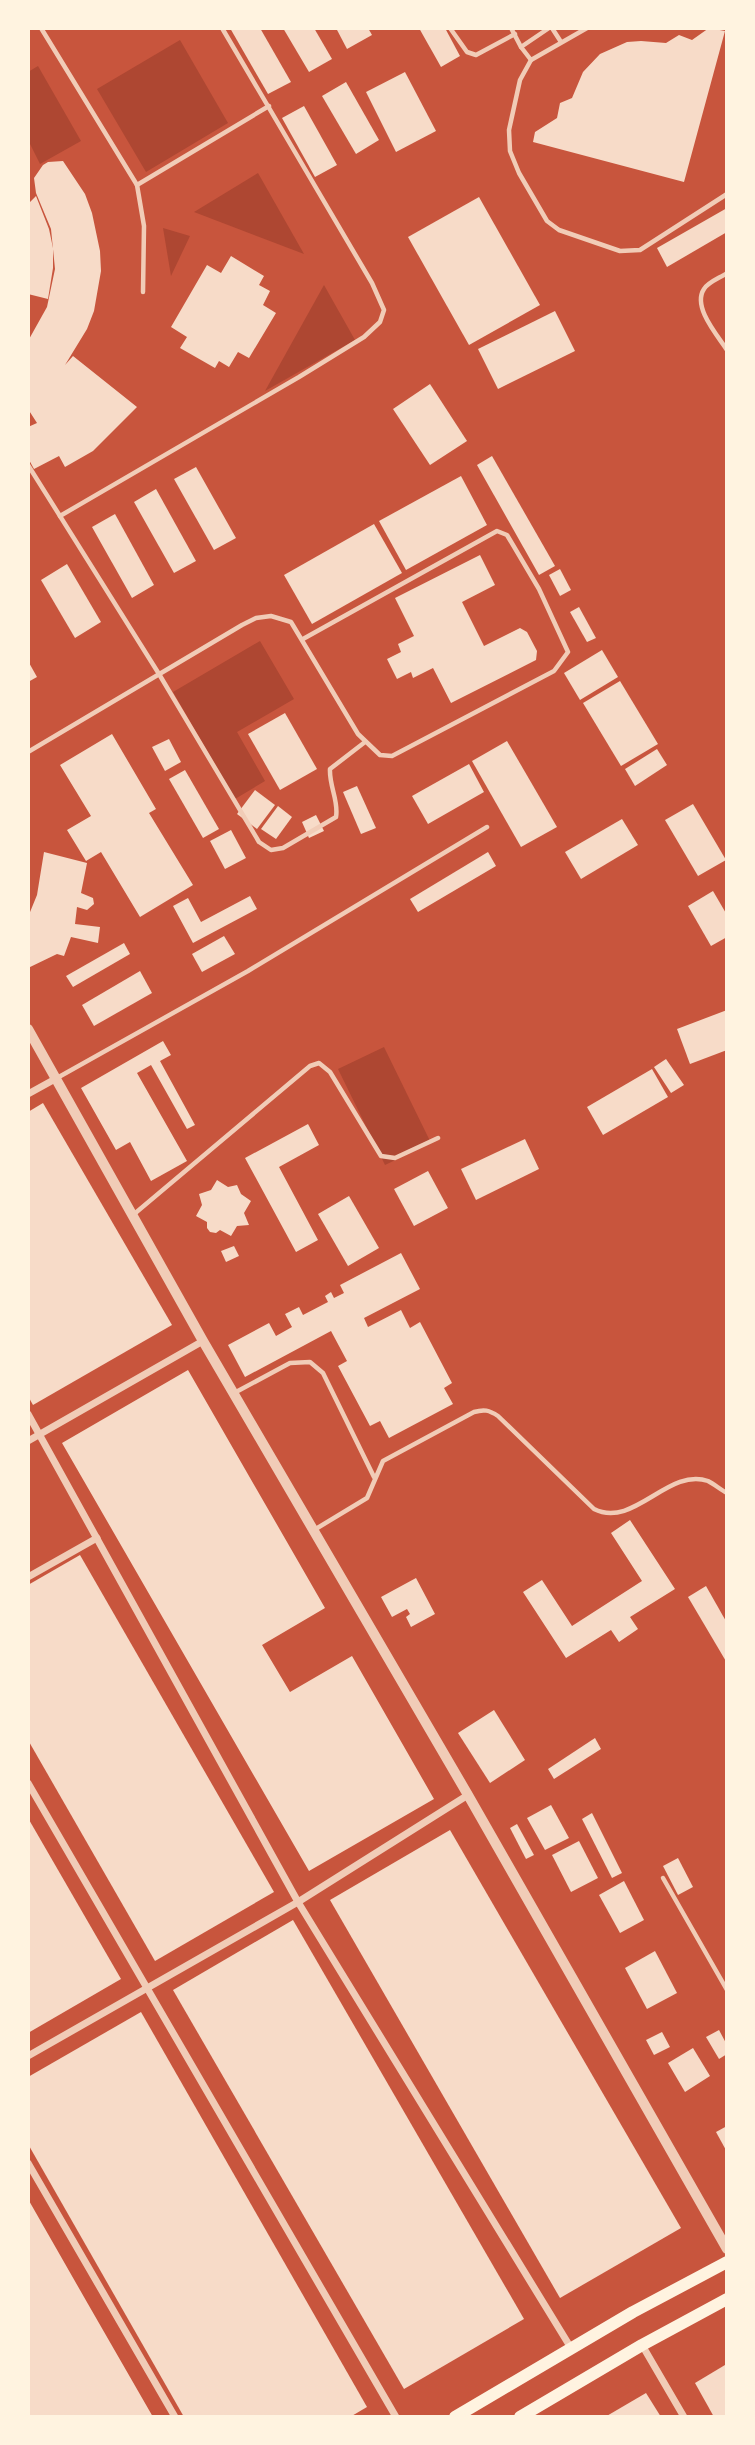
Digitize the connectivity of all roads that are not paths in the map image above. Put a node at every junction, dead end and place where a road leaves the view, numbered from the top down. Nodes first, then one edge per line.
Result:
1 (41, 28) edge
2 (222, 28) edge
3 (450, 28) edge
4 (511, 28) edge
5 (550, 28) edge
6 (587, 28) edge
7 (514, 34) junction
8 (561, 42) junction
9 (520, 47) junction
10 (531, 60) junction
11 (270, 106) junction
12 (137, 185) junction
13 (727, 194) edge
14 (727, 273) edge
15 (143, 292) dead end
16 (727, 350) edge
17 (28, 465) edge
18 (60, 516) junction
19 (303, 639) junction
20 (159, 674) junction
21 (366, 743) junction
22 (28, 752) edge
23 (487, 827) dead end
24 (28, 1029) edge
25 (57, 1078) junction
26 (28, 1094) edge
27 (438, 1138) dead end
28 (133, 1215) junction
29 (203, 1340) junction
30 (234, 1393) junction
31 (28, 1414) edge
32 (40, 1434) junction
33 (28, 1441) edge
34 (375, 1478) junction
35 (727, 1493) edge
36 (314, 1530) junction
37 (97, 1538) junction
38 (28, 1577) edge
39 (28, 1783) edge
40 (468, 1795) junction
41 (663, 1878) dead end
42 (298, 1902) junction
43 (147, 1987) junction
44 (727, 1990) edge
45 (28, 2056) edge
46 (28, 2163) edge
47 (727, 2249) edge
48 (727, 2262) edge
49 (727, 2300) edge
50 (642, 2345) junction
51 (571, 2348) junction
52 (542, 2412) edge
53 (175, 2417) edge
54 (396, 2417) edge
55 (455, 2417) edge
56 (520, 2417) edge
57 (684, 2417) edge

1 - 12 lane
2 - 11 lane
3 - 7 lane
4 - 7 lane
5 - 8 lane
5 - 9 lane
6 - 8 lane
7 - 9 lane
8 - 10 lane
9 - 10 lane
10 - 13 lane
11 - 12 lane
11 - 18 lane
12 - 15 lane
14 - 16 lane
17 - 18 lane
18 - 20 lane
19 - 20 lane
19 - 21 lane
19 - 21 lane
20 - 21 lane
20 - 22 lane
23 - 25 lane
24 - 25 street
25 - 26 street
25 - 28 street
27 - 28 lane
28 - 29 street
29 - 30 street
29 - 32 street
30 - 34 lane
30 - 36 street
31 - 32 street
32 - 33 street
32 - 37 street
34 - 35 lane
34 - 36 lane
36 - 40 street
37 - 38 street
37 - 42 street
39 - 43 street
40 - 42 street
40 - 47 street
41 - 44 lane
42 - 43 street
42 - 51 street
43 - 45 street
43 - 54 street
46 - 53 street
48 - 51 main road
49 - 50 main road
50 - 52 main road
50 - 57 street
51 - 55 main road
52 - 56 main road

